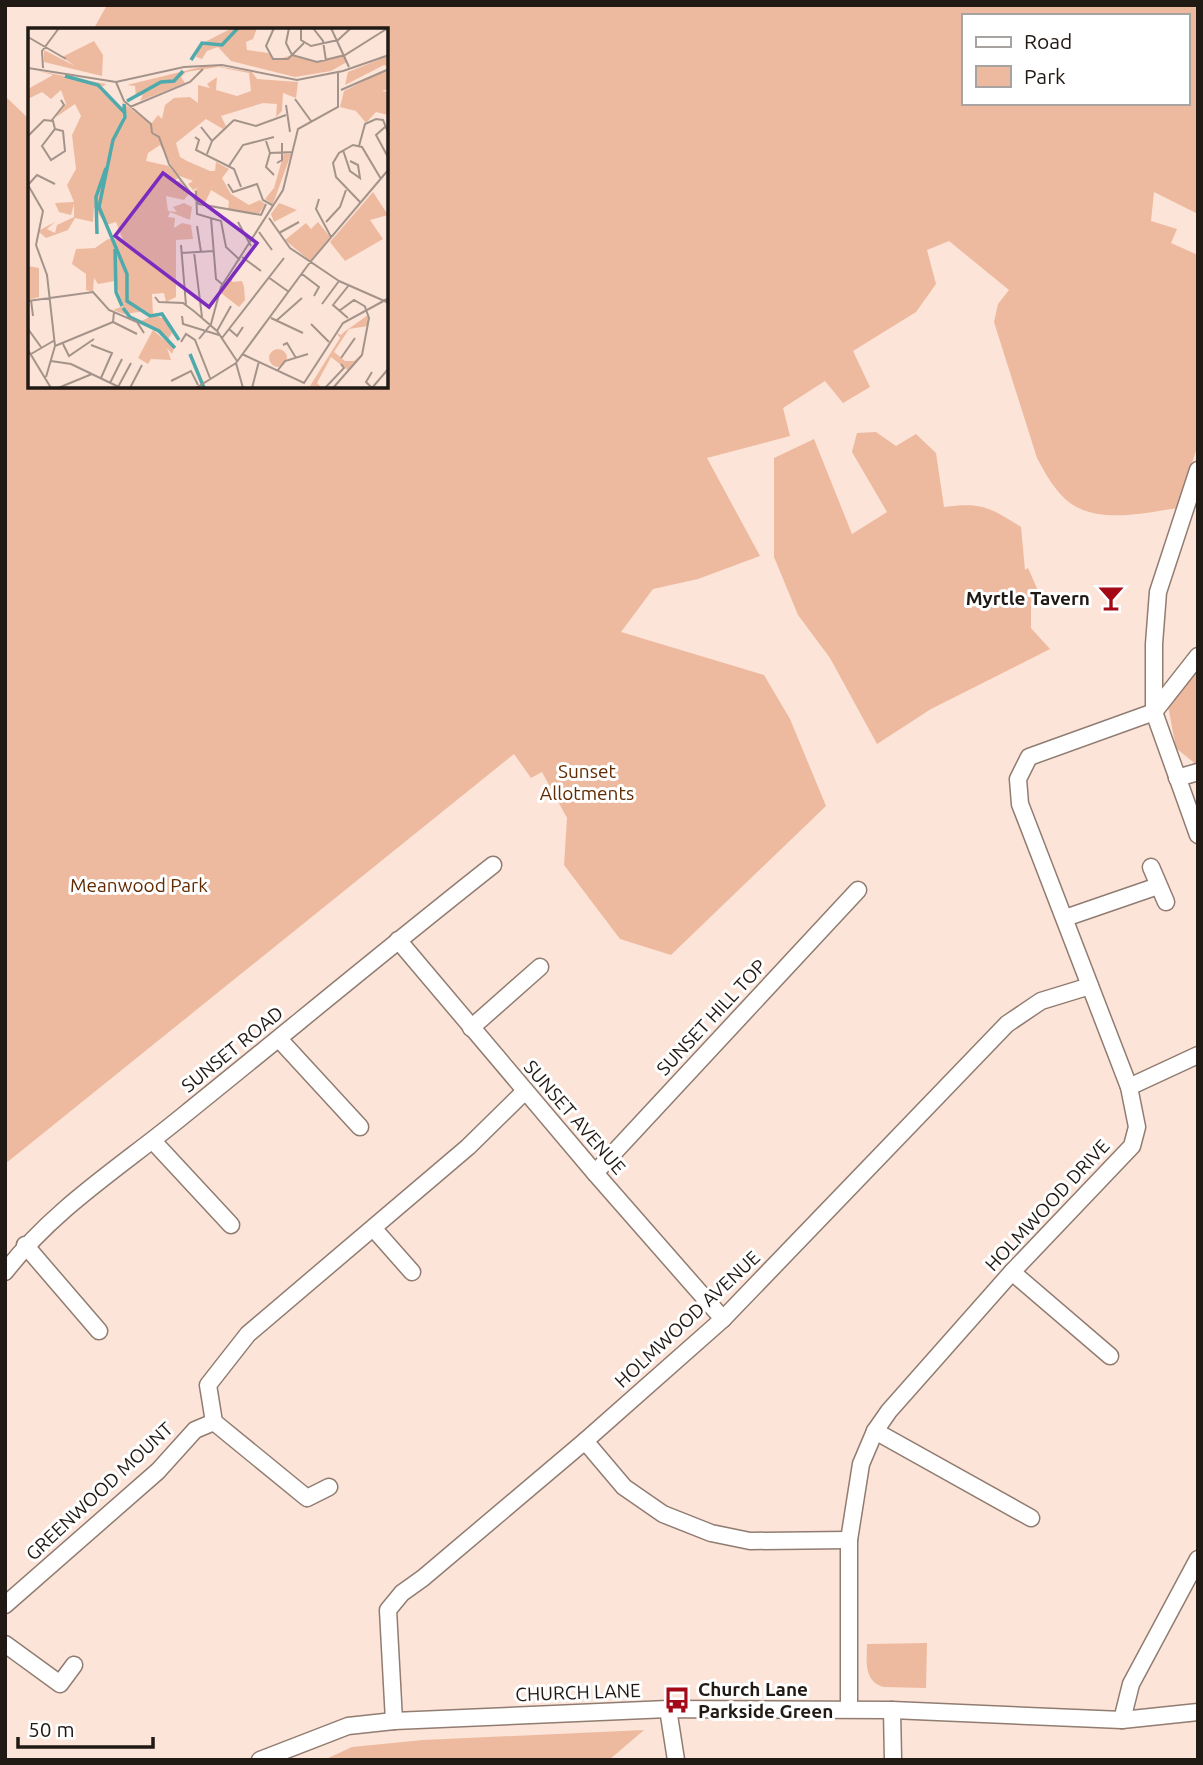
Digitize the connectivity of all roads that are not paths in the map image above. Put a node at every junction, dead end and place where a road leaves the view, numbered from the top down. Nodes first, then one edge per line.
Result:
1 (1198, 470) edge
2 (1198, 656) edge
3 (1154, 712) junction
4 (1198, 772) edge
5 (1177, 778) junction
6 (1198, 835) edge
7 (493, 865) dead end
8 (1152, 867) dead end
9 (1158, 886) junction
10 (858, 890) dead end
11 (1166, 902) dead end
12 (1065, 918) junction
13 (398, 940) junction
14 (540, 967) dead end
15 (1090, 986) junction
16 (471, 1028) junction
17 (279, 1038) junction
18 (1198, 1055) edge
19 (1129, 1087) junction
20 (525, 1091) junction
21 (360, 1127) dead end
22 (153, 1141) junction
23 (595, 1173) junction
24 (231, 1225) dead end
25 (374, 1228) junction
26 (25, 1245) junction
27 (5, 1272) edge
28 (412, 1272) dead end
29 (1012, 1272) junction
30 (723, 1319) junction
31 (99, 1331) dead end
32 (1110, 1356) dead end
33 (214, 1422) junction
34 (875, 1431) junction
35 (585, 1441) junction
36 (329, 1486) dead end
37 (1031, 1518) dead end
38 (849, 1540) junction
39 (1198, 1559) edge
40 (5, 1605) edge
41 (5, 1644) edge
42 (75, 1665) dead end
43 (668, 1709) junction
44 (849, 1709) junction
45 (892, 1710) junction
46 (1198, 1712) edge
47 (1122, 1720) junction
48 (394, 1721) junction
49 (260, 1760) edge
50 (676, 1760) edge
51 (893, 1760) edge

1 - 3 street
2 - 3 street
3 - 5 street
3 - 12 street, HOLMWOOD DRIVE
4 - 5 street
5 - 6 street
7 - 13 street, SUNSET ROAD
8 - 9 street
9 - 11 street
9 - 12 street
10 - 23 street, SUNSET HILL TOP
12 - 15 street, HOLMWOOD DRIVE
13 - 16 street, SUNSET AVENUE
13 - 17 street, SUNSET ROAD
14 - 16 street
15 - 19 street, HOLMWOOD DRIVE
15 - 30 street, HOLMWOOD AVENUE
16 - 20 street, SUNSET AVENUE
17 - 21 street
17 - 22 street, SUNSET ROAD
18 - 19 street
19 - 29 street, HOLMWOOD DRIVE
20 - 23 street, SUNSET AVENUE
20 - 25 street
22 - 24 street
22 - 26 street, SUNSET ROAD
23 - 30 street, SUNSET AVENUE
25 - 28 street
25 - 33 street
26 - 27 street, SUNSET ROAD
26 - 31 street
29 - 32 street
29 - 34 street, HOLMWOOD DRIVE
30 - 35 street, HOLMWOOD AVENUE
33 - 36 street
33 - 40 street, GREENWOOD MOUNT
34 - 37 street
34 - 38 street, HOLMWOOD DRIVE
35 - 38 street
35 - 48 street, HOLMWOOD AVENUE
38 - 44 street, HOLMWOOD DRIVE
39 - 47 street
41 - 42 street
43 - 44 street, CHURCH LANE
43 - 48 street, CHURCH LANE
43 - 50 street
44 - 45 street, CHURCH LANE
45 - 47 street, CHURCH LANE
45 - 51 street
46 - 47 street, CHURCH LANE
48 - 49 street, CHURCH LANE

